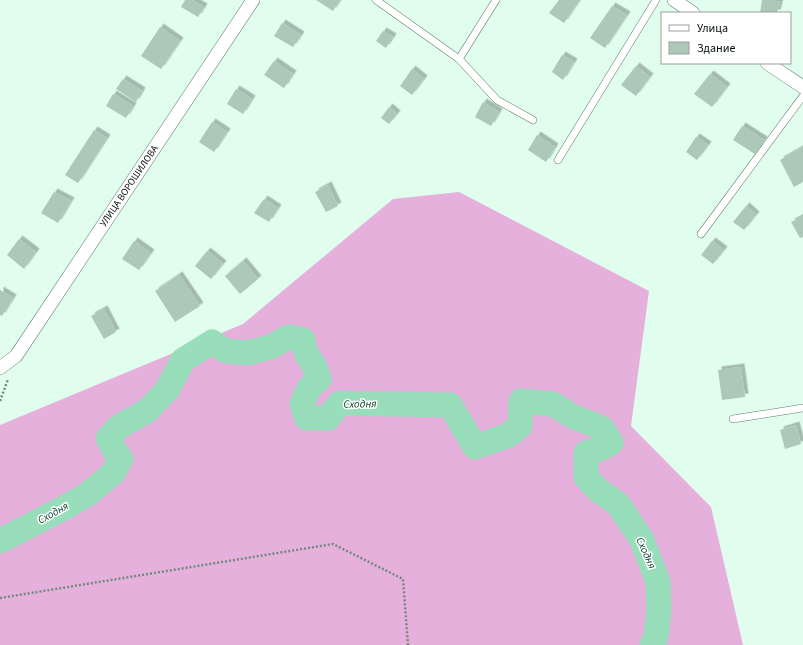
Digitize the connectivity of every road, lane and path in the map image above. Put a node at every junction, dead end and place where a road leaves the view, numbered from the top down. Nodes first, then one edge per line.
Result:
1 (253, 0) edge
2 (376, 0) edge
3 (496, 0) edge
4 (656, 0) edge
5 (674, 0) edge
6 (692, 12) edge
7 (459, 59) junction
8 (768, 64) edge
9 (803, 87) edge
10 (803, 96) edge
11 (533, 120) dead end
12 (558, 160) dead end
13 (701, 234) dead end
14 (0, 368) edge
15 (803, 408) edge
16 (733, 419) dead end
17 (0, 598) edge
18 (408, 645) edge

1 - 14 street, УЛИЦА ВОРОШИЛОВА
2 - 7 lane
3 - 7 lane
4 - 12 lane
5 - 6 street
7 - 11 lane
8 - 9 street
10 - 13 lane
15 - 16 lane
17 - 18 path

